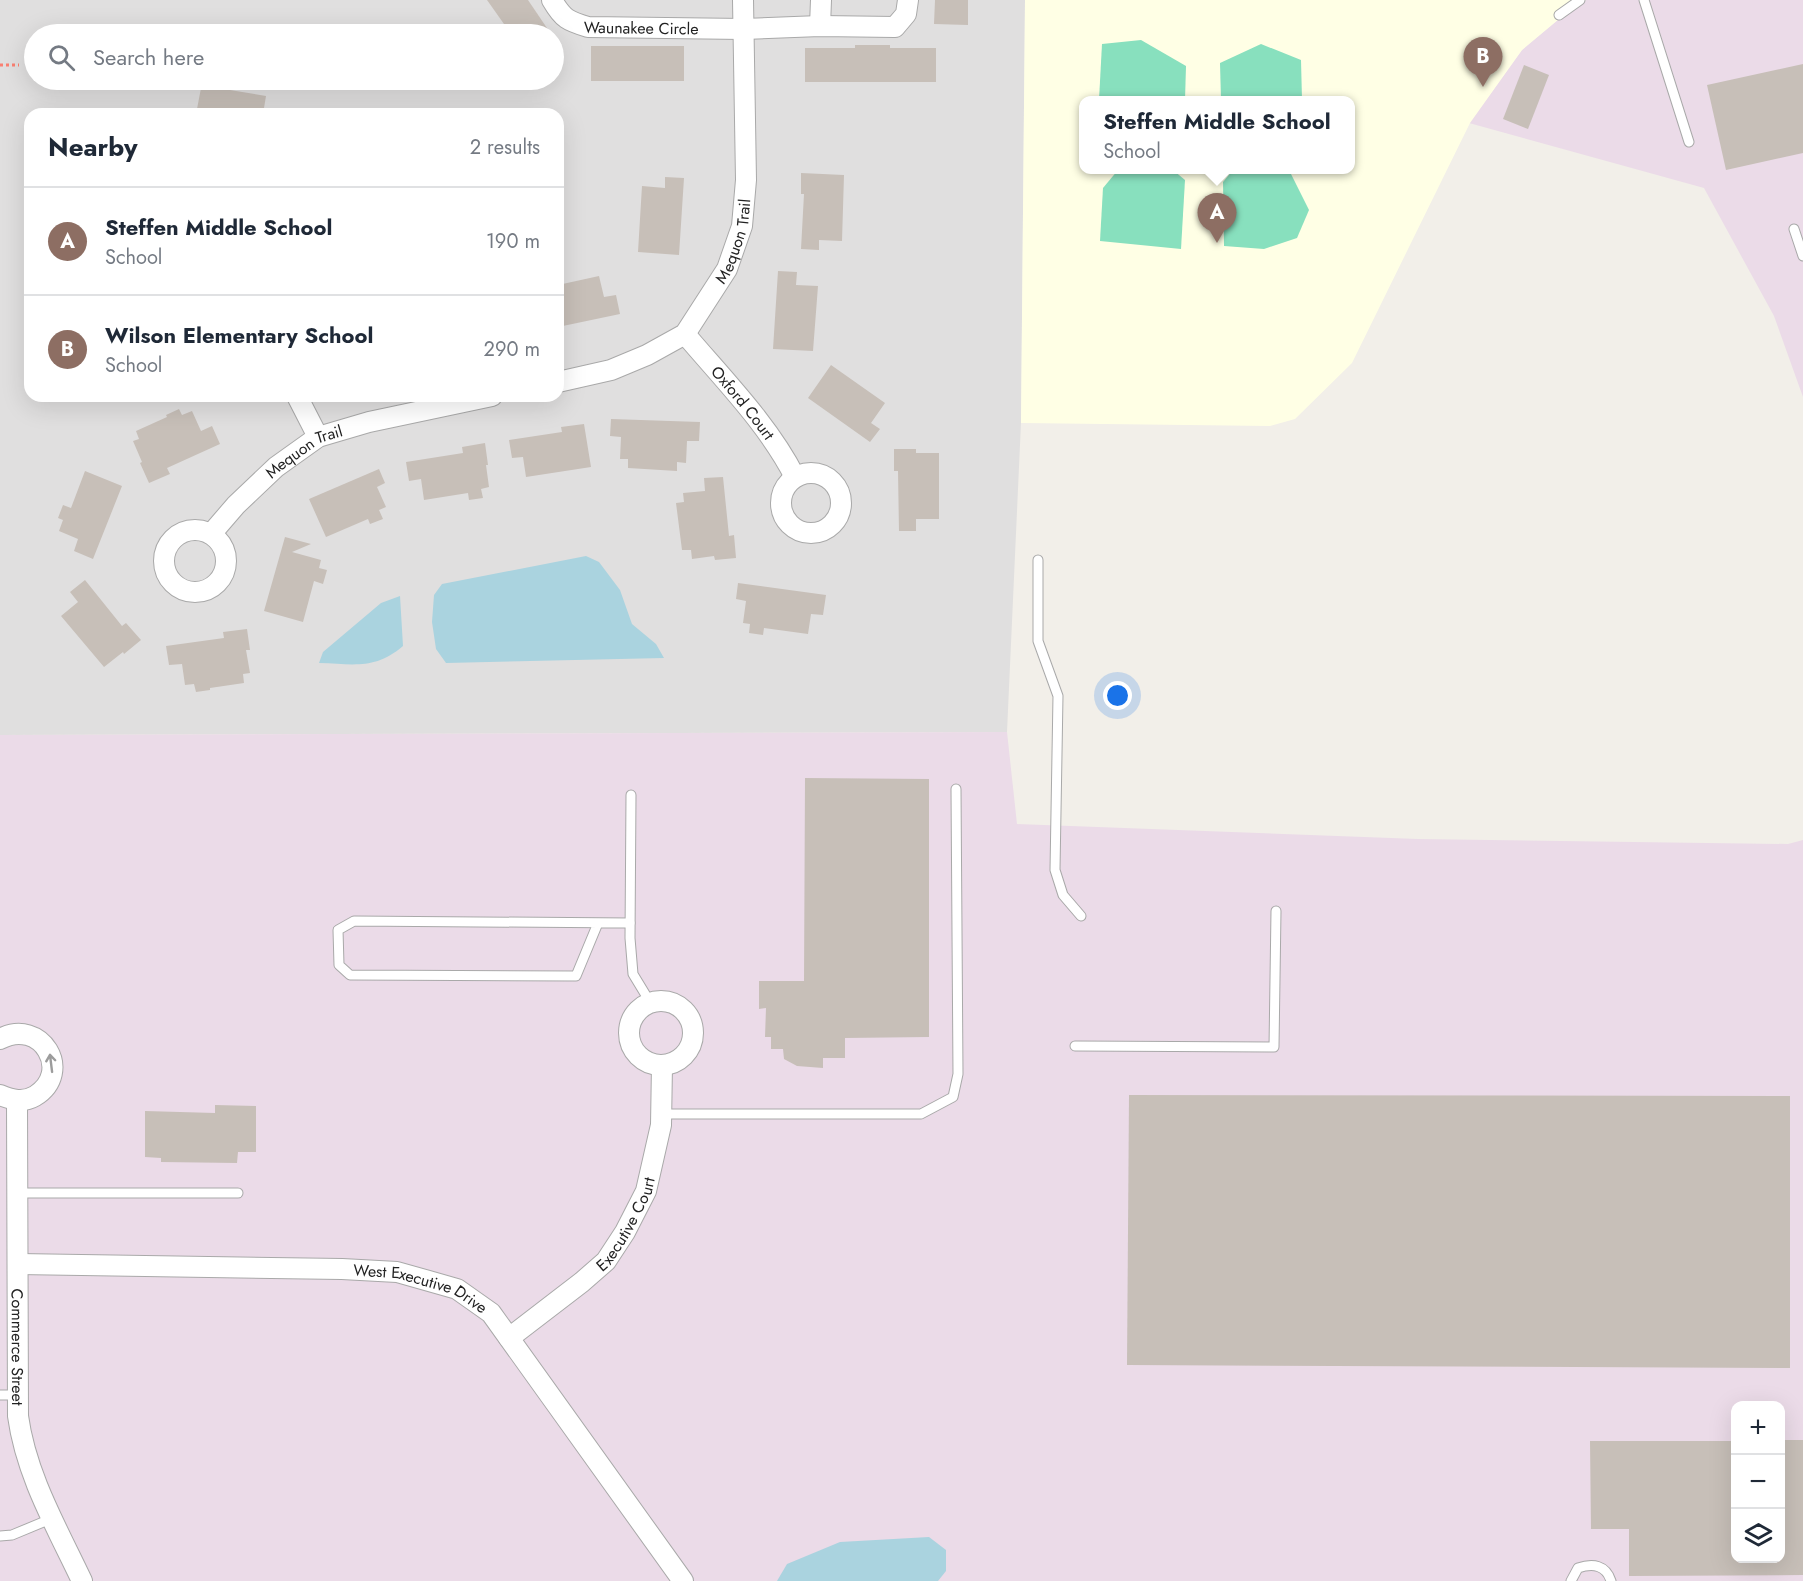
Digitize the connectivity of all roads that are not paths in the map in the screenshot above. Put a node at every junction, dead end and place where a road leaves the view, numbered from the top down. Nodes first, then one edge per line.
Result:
1 (552, 0) edge
2 (743, 0) edge
3 (821, 0) edge
4 (908, 0) edge
5 (1580, 0) edge
6 (1644, 0) edge
7 (1558, 15) dead end
8 (820, 26) junction
9 (744, 29) junction
10 (1689, 142) dead end
11 (1794, 229) dead end
12 (1803, 256) edge
13 (685, 334) junction
14 (564, 381) edge
15 (300, 402) edge
16 (464, 402) edge
17 (318, 437) junction
18 (795, 477) dead end
19 (211, 534) dead end
20 (1038, 560) dead end
21 (956, 789) dead end
22 (631, 795) dead end
23 (1276, 911) dead end
24 (1081, 916) dead end
25 (598, 923) junction
26 (630, 923) junction
27 (650, 1002) junction
28 (0, 1039) edge
29 (1075, 1046) dead end
30 (662, 1065) junction
31 (8, 1098) edge
32 (661, 1114) junction
33 (17, 1193) junction
34 (238, 1193) dead end
35 (18, 1264) junction
36 (509, 1338) junction
37 (9, 1395) edge
38 (53, 1518) junction
39 (0, 1536) edge
40 (82, 1581) edge
41 (683, 1581) edge
42 (1571, 1581) edge
43 (1611, 1581) edge

1 - 9 street, Waunakee Circle
2 - 9 street, Mequon Trail
3 - 8 street
4 - 8 street, Waunakee Circle
5 - 7 lane
6 - 10 lane
8 - 9 street, Waunakee Circle
9 - 13 street, Mequon Trail
11 - 12 lane
13 - 14 street, Mequon Trail
13 - 18 street, Oxford Court
15 - 17 street
16 - 17 street, Mequon Trail
17 - 19 street, Mequon Trail
20 - 24 lane
21 - 32 lane
22 - 26 lane
23 - 29 lane
25 - 25 lane
25 - 26 lane
26 - 27 lane
27 - 30 street
27 - 30 street
31 -> 28 street, Commerce Street
30 - 32 street, Executive Court
31 - 33 street, Commerce Street
32 - 36 street, Executive Court
33 - 34 lane
33 - 35 street, Commerce Street
35 - 36 street, West Executive Drive
35 - 37 street, Commerce Street
36 - 41 street, West Executive Drive
37 - 38 street, Commerce Street
38 - 39 lane
38 - 40 street, Commerce Street
42 - 43 lane

